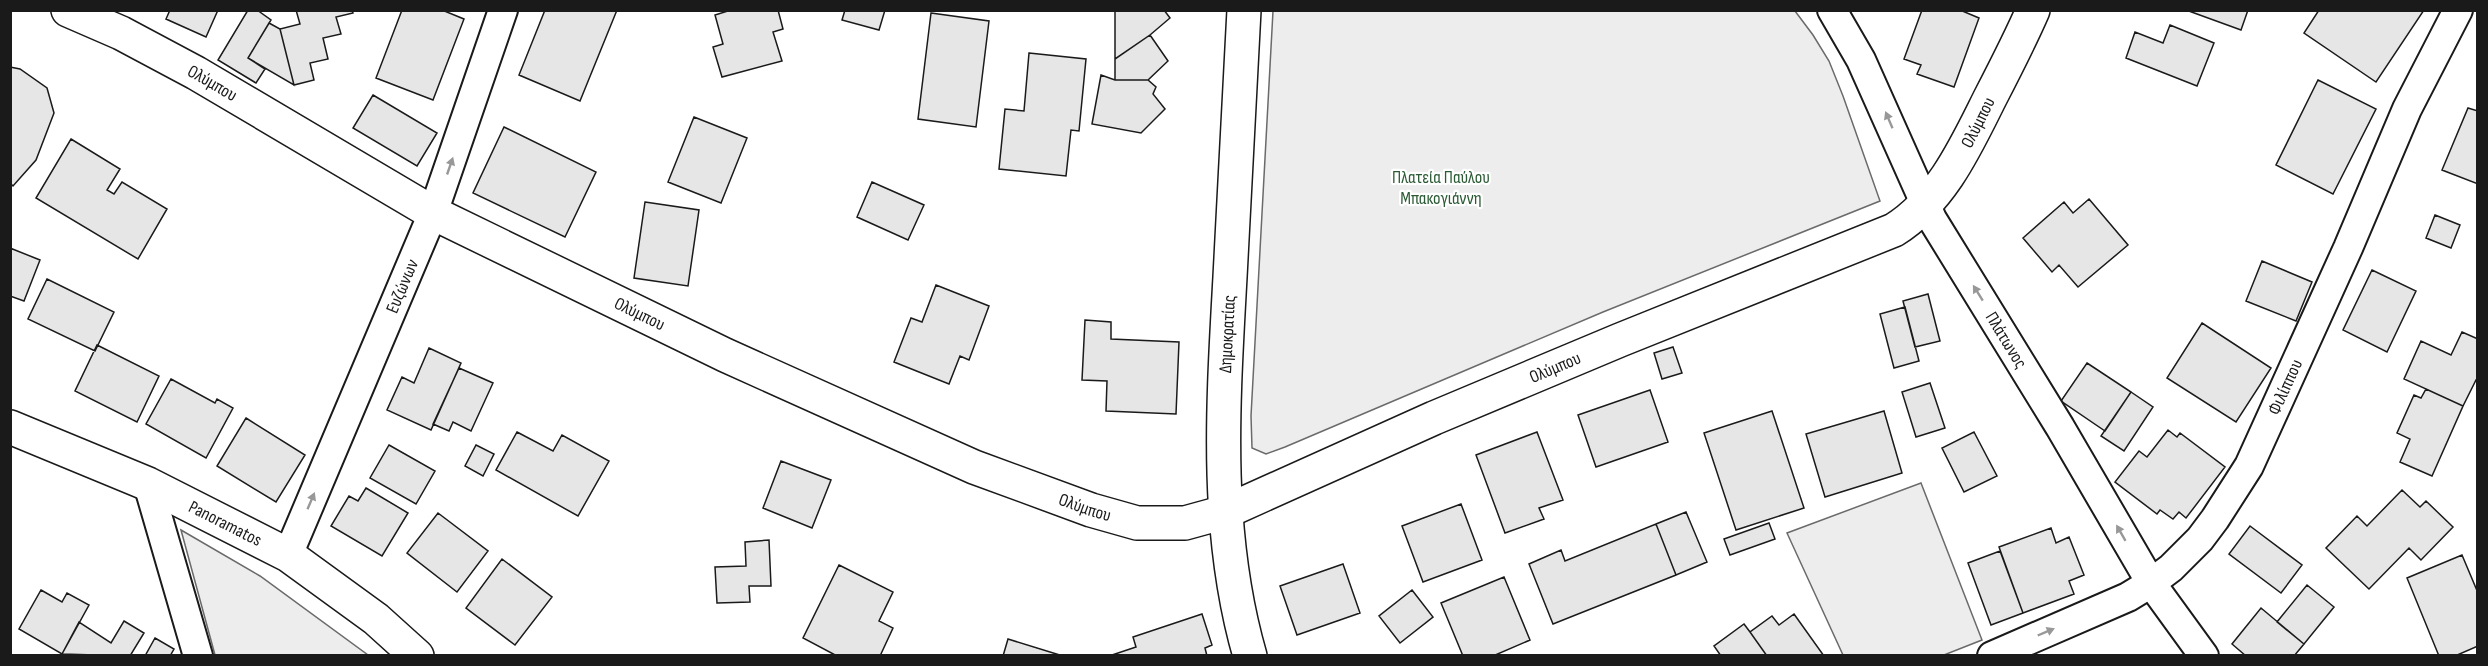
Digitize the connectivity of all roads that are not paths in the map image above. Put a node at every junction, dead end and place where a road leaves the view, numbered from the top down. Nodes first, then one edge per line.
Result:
1 (68, 10) edge
2 (503, 10) edge
3 (1244, 10) edge
4 (1832, 10) edge
5 (2033, 10) edge
6 (2458, 10) edge
7 (1925, 206) junction
8 (434, 213) junction
9 (10, 427) edge
10 (148, 484) junction
11 (1225, 512) junction
12 (288, 555) junction
13 (2151, 583) junction
14 (198, 656) edge
15 (417, 656) edge
16 (1250, 656) edge
17 (1992, 656) edge
18 (2204, 656) edge

1 - 8 street, Ολύμπου
8 -> 2 street, Ευζώνων
3 - 11 street, Δημοκρατίας
7 -> 4 street, Πλάτωνος
5 - 7 street, Ολύμπου
6 - 13 street, Φιλίππου
7 - 11 street, Ολύμπου
13 -> 7 street, Πλάτωνος
8 - 11 street, Ολύμπου
12 -> 8 street, Ευζώνων
9 - 10 street, Panoramatos
10 - 12 street, Panoramatos
10 - 14 street
11 - 16 street, Δημοκρατίας
12 - 15 street, Panoramatos
17 -> 13 street, Φιλίππου
13 - 18 street, Πλάτωνος

